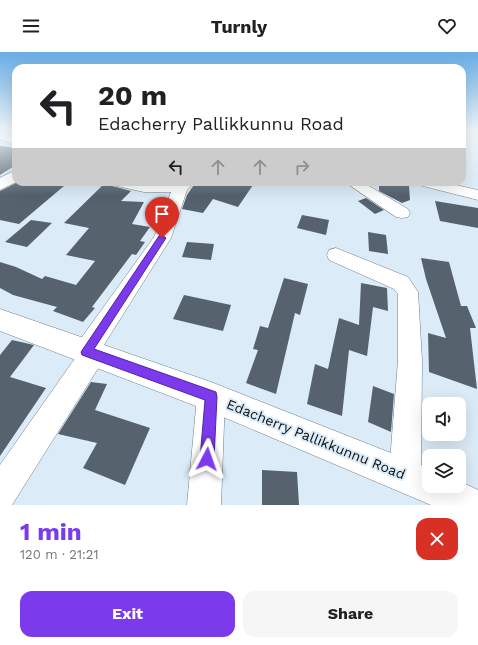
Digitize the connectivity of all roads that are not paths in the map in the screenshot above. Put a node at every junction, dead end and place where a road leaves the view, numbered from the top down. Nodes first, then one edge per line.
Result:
1 (12, 178) edge
2 (0, 185) edge
3 (135, 186) edge
4 (171, 186) edge
5 (184, 186) edge
6 (358, 186) edge
7 (441, 186) edge
8 (478, 195) edge
9 (402, 213) dead end
10 (336, 255) dead end
11 (0, 320) edge
12 (90, 353) junction
13 (211, 397) junction
14 (421, 482) edge
15 (0, 493) edge
16 (204, 505) edge
17 (470, 505) edge

1 - 2 main road
3 - 4 street
5 - 12 street
6 - 9 street
7 - 8 street
10 - 14 street
11 - 12 main road, Edacherry Pallikkunnu Road
12 - 13 main road, Edacherry Pallikkunnu Road
12 - 15 street
13 - 14 main road, Edacherry Pallikkunnu Road
13 - 16 street
14 - 17 main road, Edacherry Pallikkunnu Road

